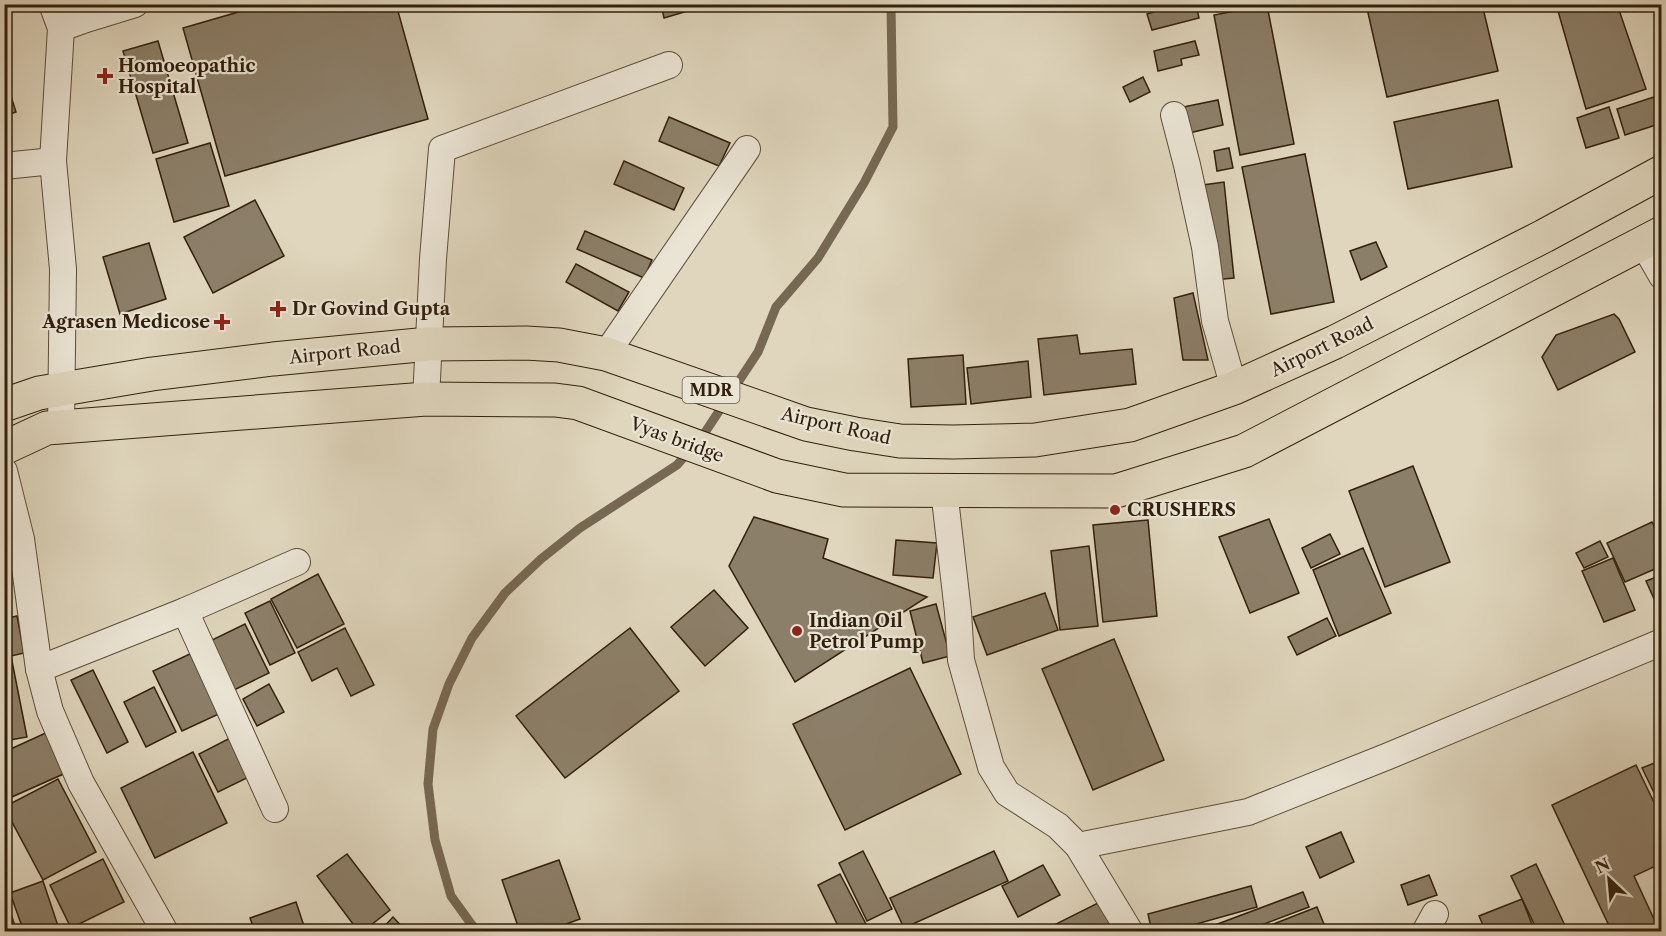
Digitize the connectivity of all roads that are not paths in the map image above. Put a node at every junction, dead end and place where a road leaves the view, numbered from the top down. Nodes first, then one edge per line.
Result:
1 (52, 4) edge
2 (135, 4) edge
3 (61, 28) junction
4 (669, 64) dead end
5 (1173, 115) dead end
6 (747, 149) dead end
7 (53, 161) junction
8 (4, 166) edge
9 (1662, 172) edge
10 (1652, 238) edge
11 (1662, 276) edge
12 (429, 344) junction
13 (610, 355) junction
14 (1234, 388) junction
15 (61, 390) junction
16 (426, 399) junction
17 (4, 405) edge
18 (60, 427) junction
19 (4, 448) edge
20 (4, 471) edge
21 (944, 490) junction
22 (297, 562) dead end
23 (185, 611) junction
24 (1662, 642) edge
25 (39, 669) junction
26 (275, 809) dead end
27 (1078, 846) junction
28 (165, 932) edge
29 (1131, 932) edge

1 - 3 street
2 - 3 street
3 - 7 street
4 - 12 street
5 - 14 street
6 - 13 street
7 - 8 street
7 - 15 street
9 - 14 main road, Airport Road
10 - 11 street
10 - 21 main road, Vyas bridge
12 - 13 main road, Airport Road
12 - 15 main road, Airport Road
12 - 16 street
13 - 14 main road, Airport Road / MDR
15 - 17 main road, Airport Road
15 - 18 street
16 - 18 main road
16 - 21 main road, Vyas bridge
18 - 19 main road
20 - 25 street
21 - 27 street
22 - 23 street
23 - 25 street
23 - 26 street
24 - 27 street
25 - 28 street
27 - 29 street

